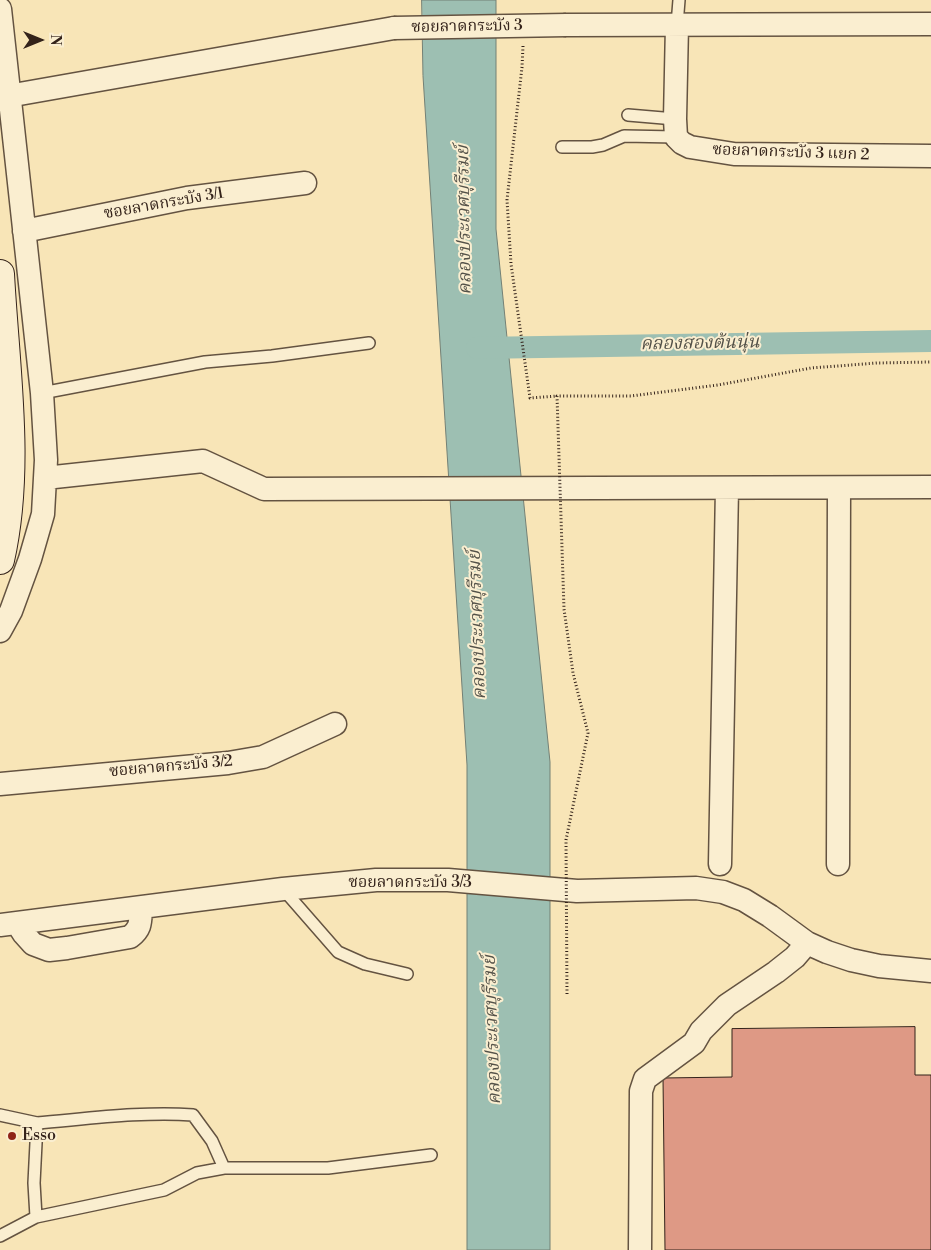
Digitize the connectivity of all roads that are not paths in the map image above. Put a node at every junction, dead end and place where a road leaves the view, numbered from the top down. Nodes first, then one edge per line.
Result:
1 (679, 0) edge
2 (0, 9) edge
3 (931, 24) edge
4 (677, 25) junction
5 (8, 96) junction
6 (628, 115) dead end
7 (676, 128) junction
8 (562, 147) dead end
9 (931, 156) edge
10 (305, 183) dead end
11 (24, 231) junction
12 (0, 274) edge
13 (369, 343) dead end
14 (42, 393) junction
15 (45, 478) junction
16 (931, 487) edge
17 (727, 488) junction
18 (839, 488) junction
19 (0, 560) edge
20 (0, 630) edge
21 (335, 724) dead end
22 (0, 784) edge
23 (720, 864) dead end
24 (838, 864) dead end
25 (283, 889) junction
26 (141, 907) junction
27 (9, 924) edge
28 (807, 943) junction
29 (931, 971) edge
30 (407, 974) dead end
31 (0, 1115) edge
32 (37, 1123) junction
33 (431, 1155) dead end
34 (224, 1168) junction
35 (36, 1217) junction
36 (0, 1236) edge
37 (640, 1250) edge

1 - 4 lane
2 - 5 street
3 - 4 street, ซอยลาดกระบัง 3
4 - 5 street, ซอยลาดกระบัง 3, bridge
4 - 7 street
5 - 11 street
6 - 7 lane
7 - 8 lane
7 - 9 street, ซอยลาดกระบัง 3 แยก 2
10 - 11 street, ซอยลาดกระบัง 3/1
11 - 14 street
12 - 19 main road
13 - 14 lane
14 - 15 street
15 - 17 street
15 - 20 street
16 - 18 street
17 - 18 street
17 - 23 street
18 - 24 street
21 - 22 street, ซอยลาดกระบัง 3/2
25 - 26 street, ซอยลาดกระบัง 3/3
25 - 28 street, ซอยลาดกระบัง 3/3
25 - 30 lane
26 - 27 street, ซอยลาดกระบัง 3/3
26 - 27 street
28 - 29 street, ซอยลาดกระบัง 3/3
28 - 37 street
31 - 32 lane
32 - 34 lane
32 - 35 lane
33 - 34 lane
34 - 35 lane
35 - 36 lane

